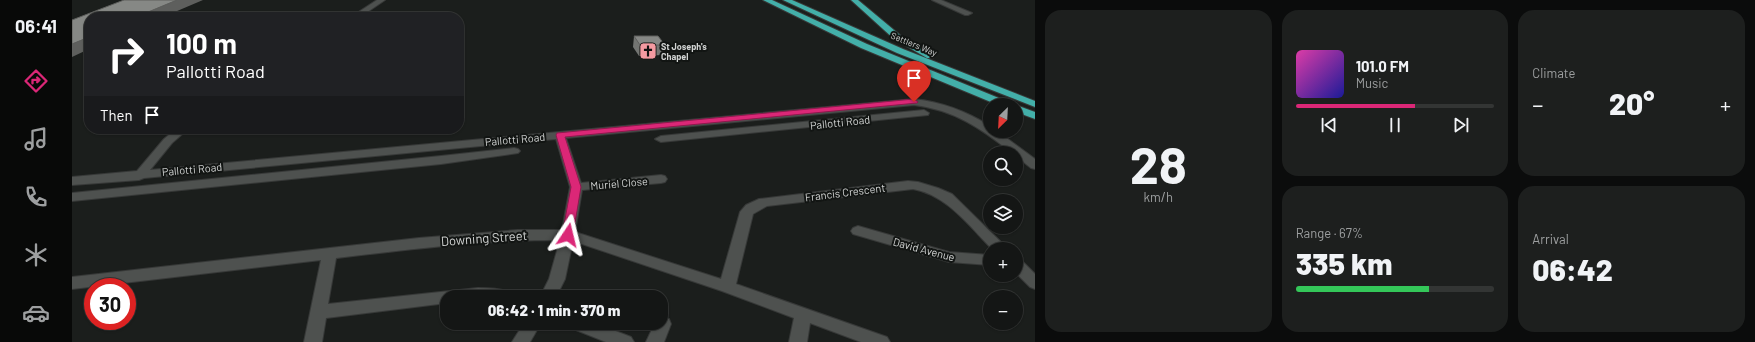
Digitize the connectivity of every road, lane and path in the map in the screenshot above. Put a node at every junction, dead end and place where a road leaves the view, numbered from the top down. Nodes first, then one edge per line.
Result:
1 (382, 0) edge
2 (786, 0) edge
3 (854, 0) edge
4 (768, 1) edge
5 (935, 4) edge
6 (363, 12) edge
7 (968, 13) dead end
8 (990, 98) edge
9 (1035, 100) edge
10 (1035, 104) edge
11 (853, 107) junction
12 (1023, 111) edge
13 (924, 113) dead end
14 (1035, 116) edge
15 (867, 119) junction
16 (701, 122) junction
17 (177, 134) edge
18 (712, 134) junction
19 (560, 135) junction
20 (661, 139) dead end
21 (441, 146) junction
22 (514, 151) dead end
23 (441, 160) junction
24 (1035, 165) edge
25 (140, 174) junction
26 (661, 179) dead end
27 (72, 181) edge
28 (576, 187) junction
29 (126, 191) junction
30 (72, 197) edge
31 (858, 231) dead end
32 (568, 235) junction
33 (993, 242) edge
34 (330, 253) junction
35 (983, 259) edge
36 (1023, 271) edge
37 (72, 283) edge
38 (1035, 283) edge
39 (727, 287) junction
40 (552, 290) edge
41 (440, 298) edge
42 (320, 312) junction
43 (803, 314) junction
44 (529, 330) edge
45 (595, 330) edge
46 (660, 330) edge
47 (313, 342) edge
48 (522, 342) edge
49 (625, 342) edge
50 (655, 342) edge
51 (798, 342) edge
52 (880, 342) edge

1 - 6 street
2 - 10 highway, Settlers Way
3 - 9 highway
4 - 8 highway, Settlers Way
5 - 7 street
11 - 15 street
11 - 16 street, Pallotti Road
11 - 24 street, Pallotti Road
12 - 14 highway
13 - 15 street, Pallotti Road
15 - 18 street, Pallotti Road
16 - 18 street
16 - 19 street, Pallotti Road
17 - 25 street
18 - 20 street, Pallotti Road
19 - 21 street, Pallotti Road
19 - 28 street
21 - 23 street
21 - 25 street, Pallotti Road
22 - 23 street, Pallotti Road
23 - 29 street, Pallotti Road
25 - 27 street, Pallotti Road
25 - 29 street
26 - 28 street, Muriel Close
28 - 32 street
29 - 30 street, Pallotti Road
31 - 35 street, David Avenue
32 - 34 street, Downing Street
32 - 39 street, Downing Street
32 - 40 street
33 - 39 street, Francis Crescent
34 - 37 street, Downing Street
34 - 42 street
36 - 38 street
39 - 43 street, Downing Street
41 - 42 street
42 - 47 street
43 - 51 street
43 - 52 street, Downing Street
44 - 48 street
45 - 49 street
46 - 50 street

